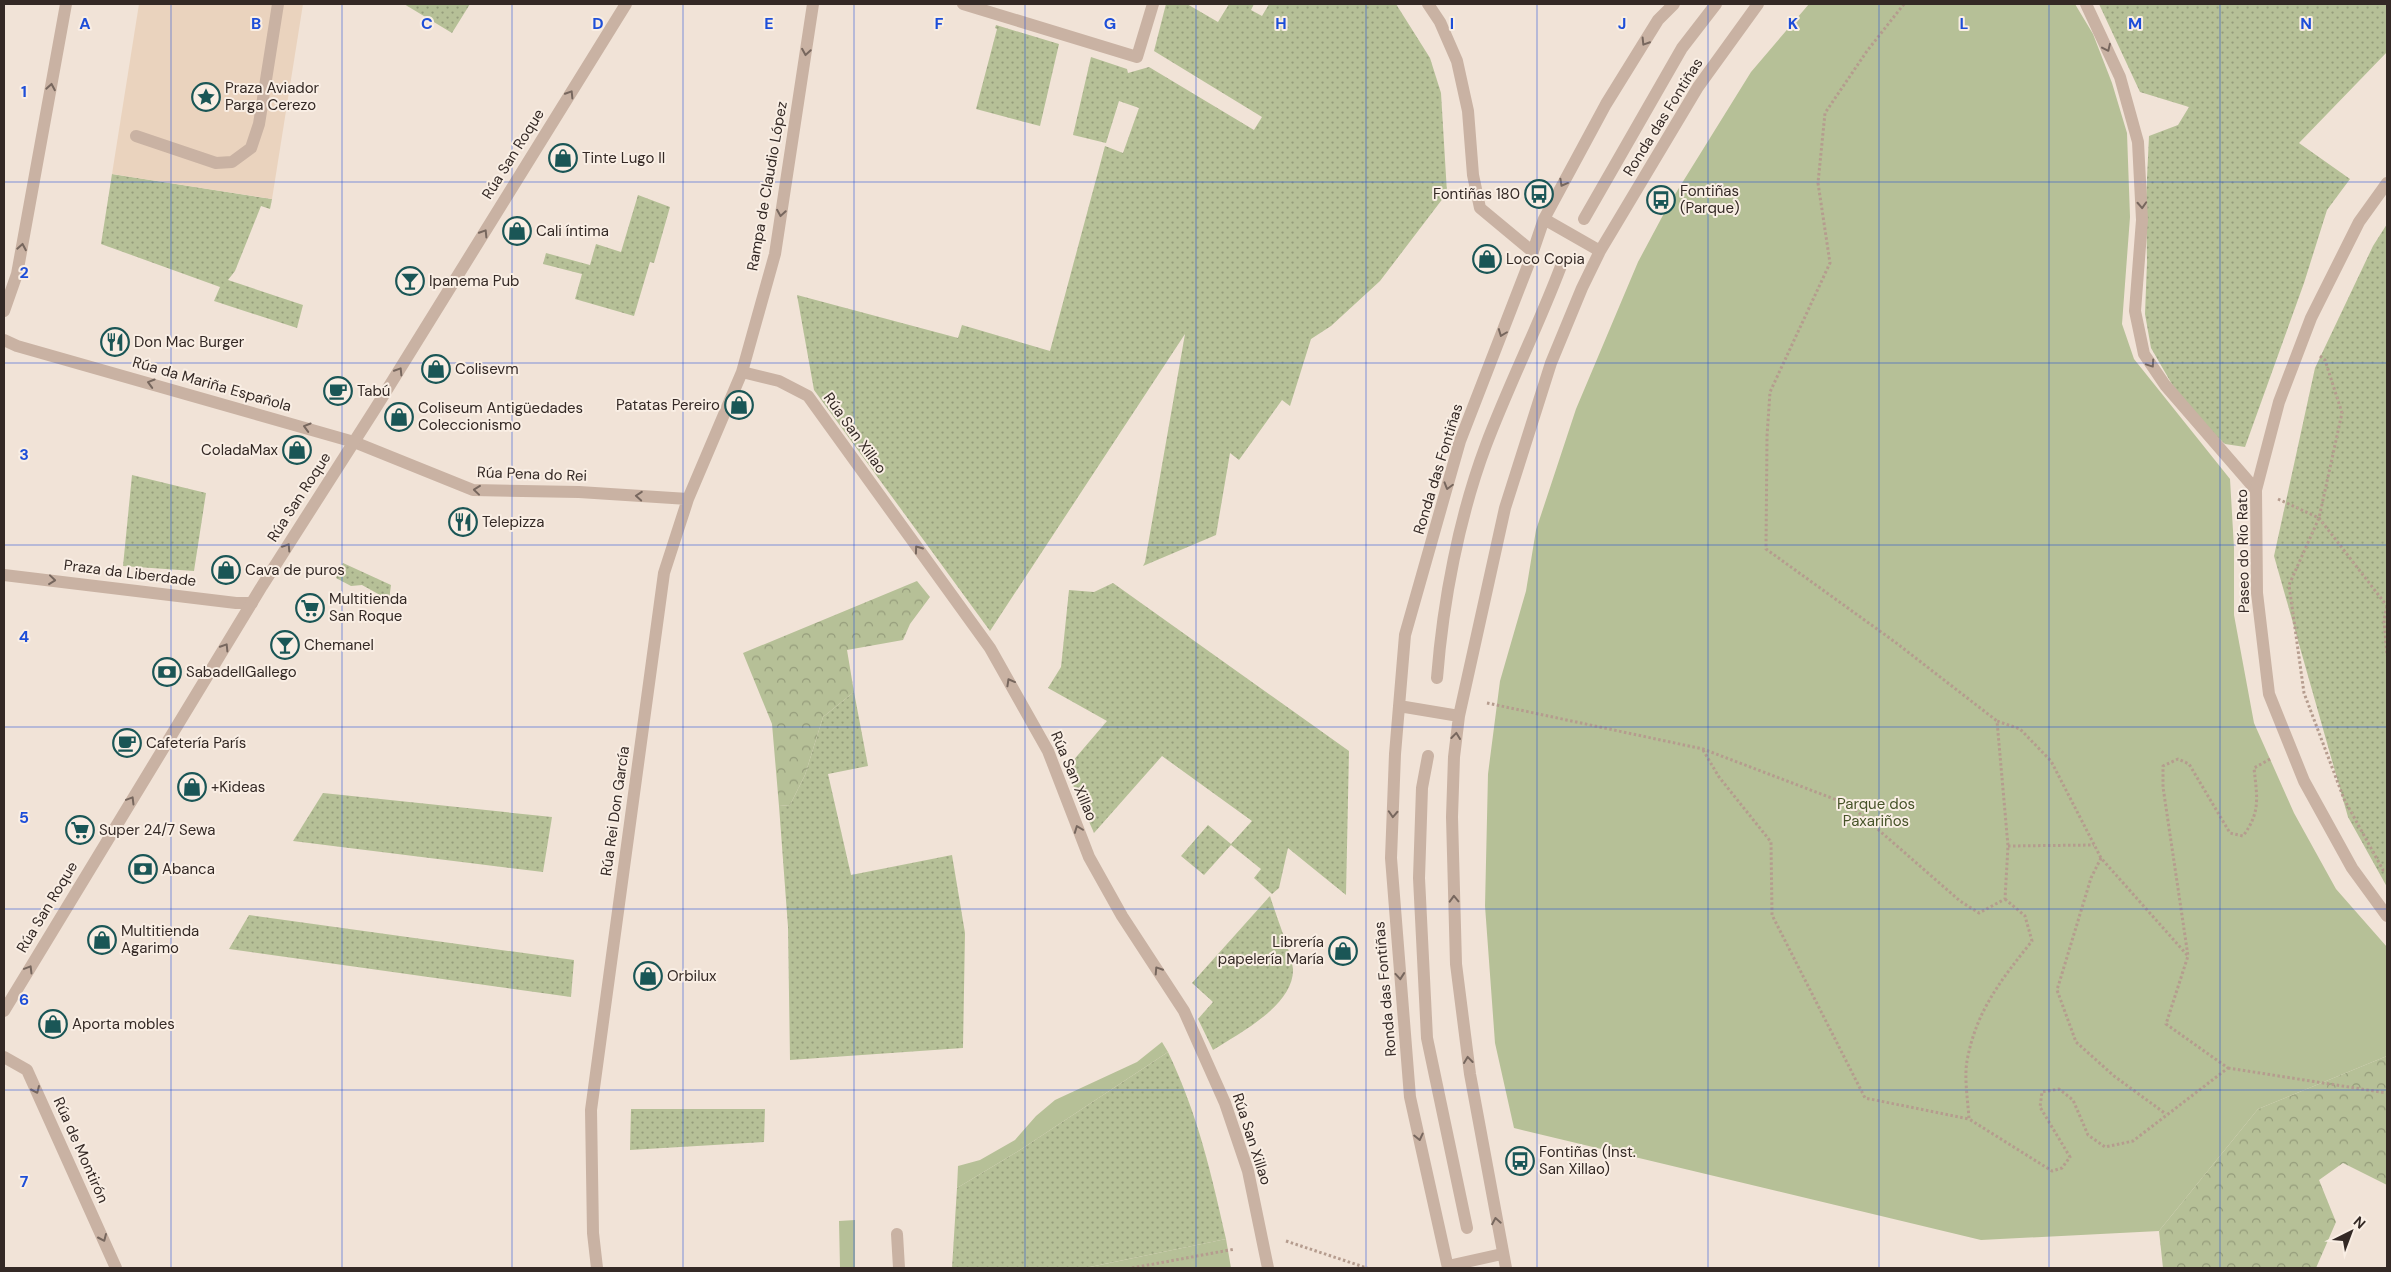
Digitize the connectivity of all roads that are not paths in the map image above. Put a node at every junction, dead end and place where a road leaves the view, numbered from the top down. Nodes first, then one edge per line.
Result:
1 (66, 4) edge
2 (278, 4) edge
3 (626, 4) edge
4 (813, 4) edge
5 (963, 4) edge
6 (1153, 4) edge
7 (1428, 4) edge
8 (1674, 4) edge
9 (1716, 4) edge
10 (1758, 4) edge
11 (2086, 4) edge
12 (136, 136) dead end
13 (2387, 183) edge
14 (1544, 219) junction
15 (1584, 219) dead end
16 (1600, 251) junction
17 (1533, 252) junction
18 (1561, 266) dead end
19 (4, 311) edge
20 (4, 340) edge
21 (742, 372) junction
22 (354, 442) junction
23 (2256, 490) junction
24 (688, 500) junction
25 (4, 575) edge
26 (252, 603) junction
27 (1437, 678) dead end
28 (1399, 706) junction
29 (1459, 716) junction
30 (1428, 756) dead end
31 (2387, 916) edge
32 (4, 1011) edge
33 (4, 1056) edge
34 (1468, 1228) dead end
35 (897, 1234) dead end
36 (1502, 1254) junction
37 (1448, 1267) edge
38 (116, 1268) edge
39 (597, 1268) edge
40 (899, 1268) edge
41 (1268, 1268) edge
42 (1506, 1268) edge

19 -> 1 street
2 - 12 street
22 -> 3 street, Rúa San Roque
4 -> 21 street, Rampa de Claudio López
5 - 6 street
7 - 17 street
8 -> 14 street, Ronda das Fontiñas
9 - 15 street
10 - 16 street, Ronda das Fontiñas
11 -> 23 street
13 - 23 street, Paseo do Río Rato
14 - 16 street
14 - 17 street, Ronda das Fontiñas
16 - 29 street, Ronda das Fontiñas
17 -> 28 street, Ronda das Fontiñas
18 - 27 street
22 -> 20 street, Rúa da Mariña Española
21 - 24 street, Rúa Rei Don García
41 -> 21 street, Rúa San Xillao
24 -> 22 street, Rúa Pena do Rei
26 -> 22 street, Rúa San Roque
23 - 31 street, Paseo do Río Rato
24 - 39 street, Rúa Rei Don García
25 -> 26 street, Praza da Liberdade
32 -> 26 street, Rúa San Roque
28 - 29 street
28 -> 37 street, Ronda das Fontiñas
36 -> 29 street, Ronda das Fontiñas
30 - 34 street
33 -> 38 street, Rúa de Montirón
35 - 40 street
36 - 37 street, Ronda das Fontiñas
36 - 42 street, Ronda das Fontiñas

